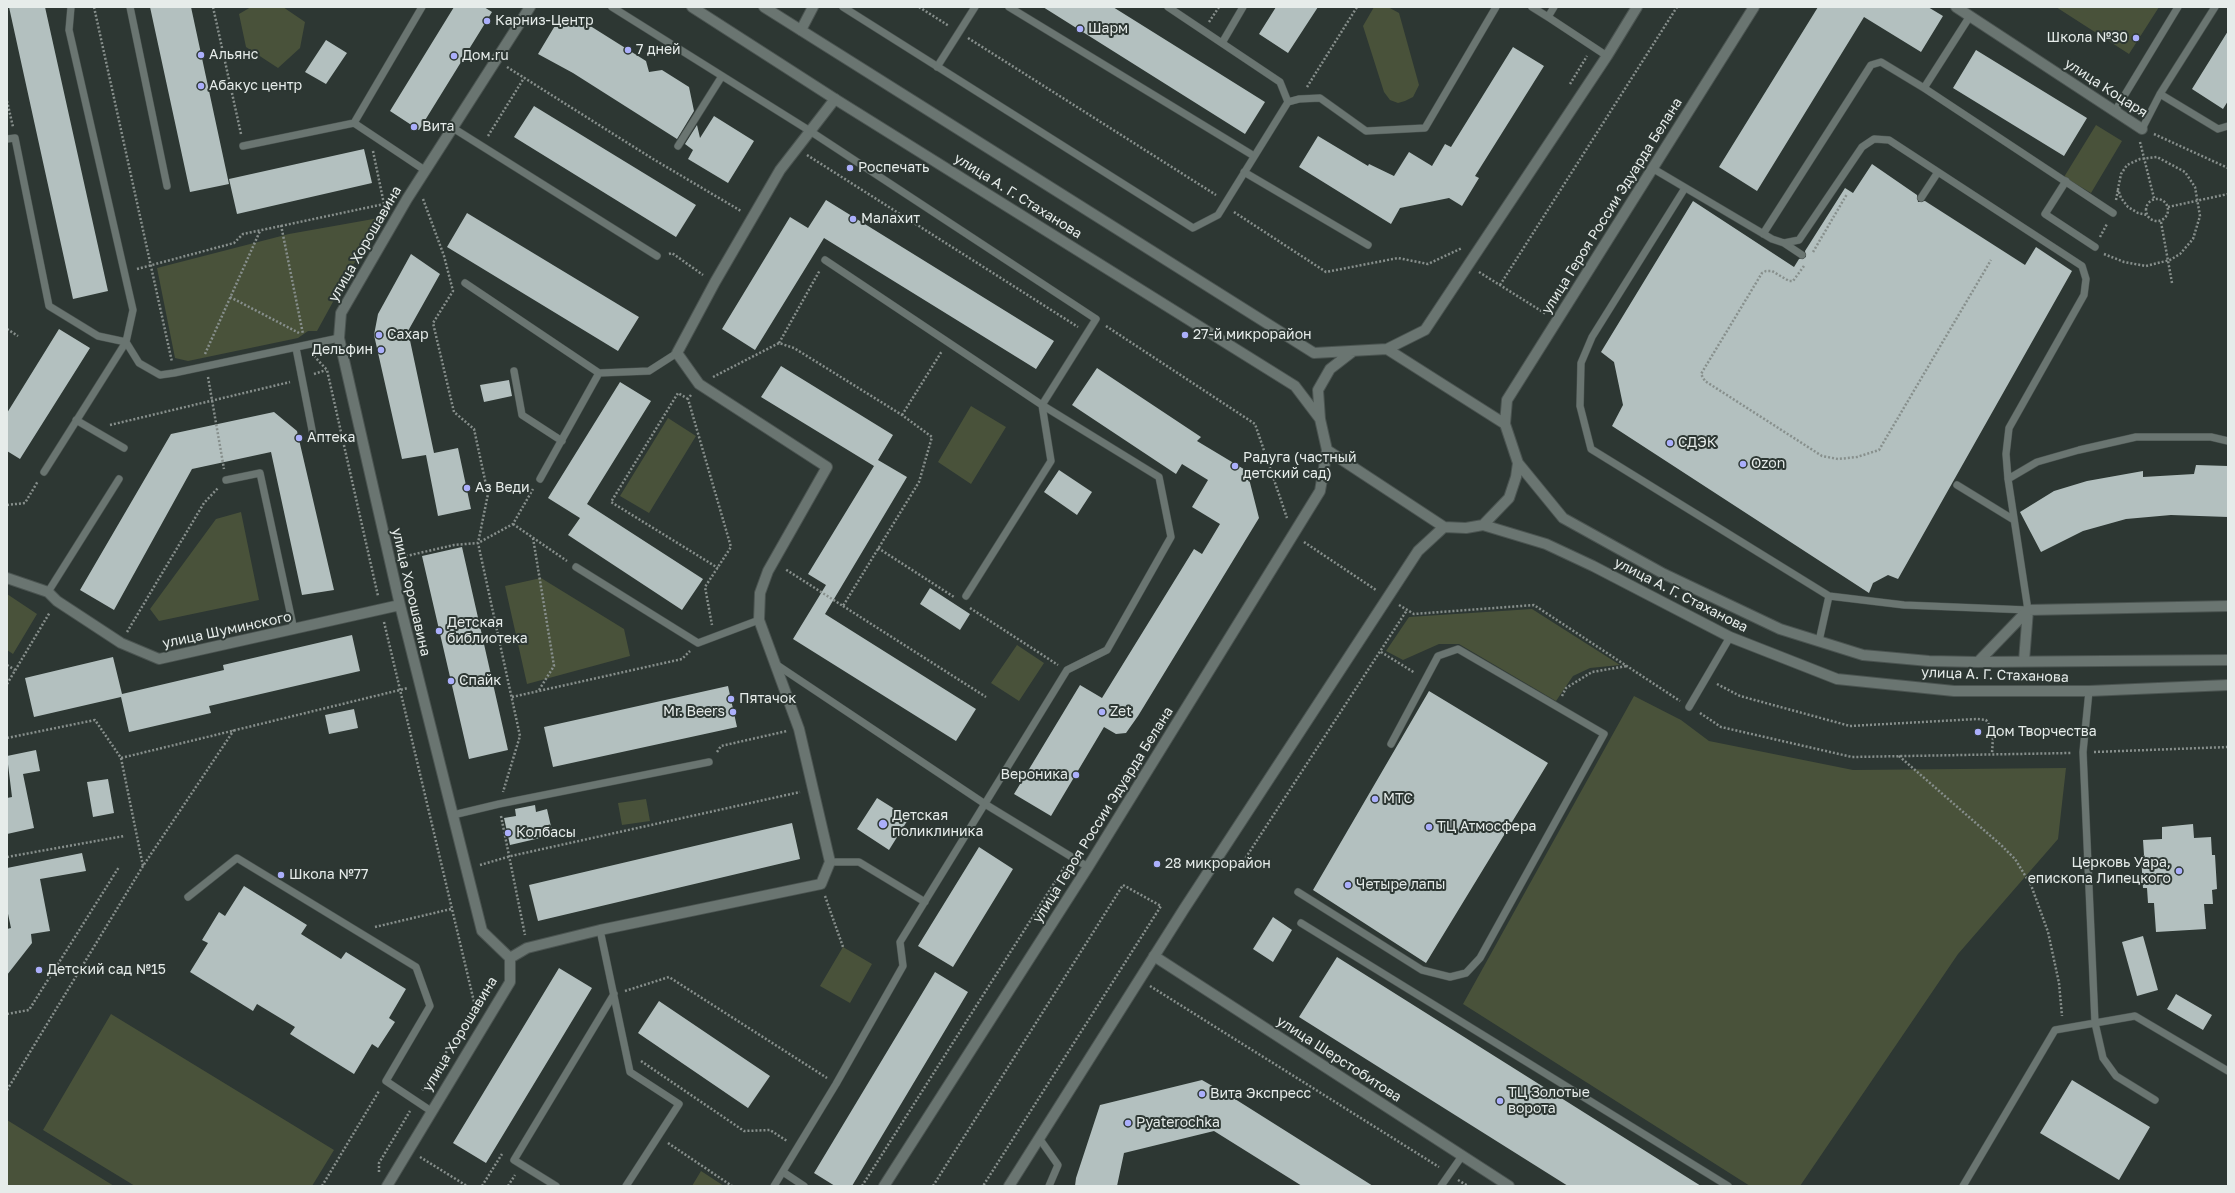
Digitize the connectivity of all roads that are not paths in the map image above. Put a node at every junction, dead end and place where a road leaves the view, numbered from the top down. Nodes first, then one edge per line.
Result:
1 (71, 7) edge
2 (130, 7) edge
3 (422, 7) edge
4 (530, 7) edge
5 (612, 7) edge
6 (692, 7) edge
7 (764, 7) edge
8 (813, 7) edge
9 (843, 7) edge
10 (975, 7) edge
11 (1009, 7) edge
12 (1168, 7) edge
13 (1243, 7) edge
14 (1496, 7) edge
15 (1532, 7) edge
16 (1554, 7) edge
17 (1637, 7) edge
18 (1754, 7) edge
19 (1956, 7) edge
20 (2178, 7) edge
21 (2215, 7) edge
22 (1970, 16) junction
23 (1548, 17) junction
24 (801, 30) junction
25 (1222, 43) junction
26 (1607, 56) junction
27 (937, 67) junction
28 (722, 76) junction
29 (1924, 88) junction
30 (2160, 94) junction
31 (834, 99) junction
32 (1288, 102) junction
33 (2115, 111) junction
34 (354, 123) junction
35 (2228, 126) edge
36 (2139, 127) joint
37 (453, 128) junction
38 (810, 131) junction
39 (7, 139) edge
40 (243, 146) road end
41 (678, 146) dead end
42 (1254, 156) junction
43 (1652, 168) junction
44 (426, 171) junction
45 (1244, 172) junction
46 (1938, 172) junction
47 (2066, 181) junction
48 (167, 186) dead end
49 (1685, 188) junction
50 (1921, 198) dead end
51 (2113, 213) road end
52 (1763, 234) junction
53 (1784, 243) junction
54 (1368, 245) dead end
55 (2095, 247) road end
56 (656, 256) road end
57 (1806, 256) road end
58 (825, 260) road end
59 (465, 283) dead end
60 (339, 338) junction
61 (126, 342) junction
62 (296, 348) junction
63 (1387, 349) junction
64 (1352, 352) junction
65 (677, 353) junction
66 (514, 372) dead end
67 (599, 373) junction
68 (1042, 405) junction
69 (1320, 419) junction
70 (76, 420) junction
71 (1505, 424) junction
72 (313, 435) dead end
73 (562, 441) junction
74 (2228, 441) edge
75 (124, 448) dead end
76 (1327, 450) junction
77 (1518, 462) junction
78 (44, 472) road end
79 (540, 478) road end
80 (119, 479) dead end
81 (2008, 479) junction
82 (226, 480) road end
83 (1957, 485) dead end
84 (2014, 520) junction
85 (1483, 525) junction
86 (1444, 527) junction
87 (576, 566) road end
88 (7, 578) edge
89 (48, 592) junction
90 (966, 596) dead end
91 (1829, 596) junction
92 (400, 605) junction
93 (2228, 606) edge
94 (2028, 610) junction
95 (758, 620) junction
96 (294, 630) junction
97 (1730, 638) junction
98 (1819, 641) junction
99 (2228, 660) edge
100 (2024, 661) junction
101 (1978, 662) junction
102 (774, 663) junction
103 (2228, 685) edge
104 (2089, 691) junction
105 (1689, 707) road end
106 (1391, 744) dead end
107 (709, 762) road end
108 (985, 804) junction
109 (453, 815) junction
110 (830, 862) junction
111 (1088, 868) junction
112 (1298, 892) dead end
113 (188, 897) dead end
114 (925, 902) junction
115 (1301, 923) dead end
116 (600, 930) junction
117 (1154, 956) junction
118 (510, 958) junction
119 (614, 994) junction
120 (2095, 1023) junction
121 (2228, 1071) edge
122 (2155, 1100) dead end
123 (431, 1111) junction
124 (1039, 1138) junction
125 (1462, 1156) junction
126 (783, 1172) junction
127 (387, 1186) edge
128 (556, 1186) edge
129 (626, 1186) edge
130 (774, 1186) edge
131 (804, 1186) edge
132 (884, 1186) edge
133 (1009, 1186) edge
134 (1049, 1186) edge
135 (1441, 1186) edge
136 (1509, 1186) edge
137 (1728, 1186) edge
138 (1963, 1186) edge

1 - 61 lane
2 - 48 lane
3 - 34 lane
4 - 37 street, улица Хорошавина
5 - 28 lane
6 - 31 street, улица А. Г. Стаханова
7 - 24 street, улица А. Г. Стаханова
8 - 24 street
9 - 27 lane
10 - 27 lane
11 - 42 lane
12 - 25 lane
13 - 25 lane
14 - 32 lane
15 - 23 lane
16 - 23 lane
17 - 26 street
18 - 43 street, улица Героя России Эдуарда Белана
19 - 22 street, улица Коцаря
20 - 33 lane
21 - 30 lane
22 - 29 lane
22 - 33 street, улица Коцаря
23 - 26 lane
24 - 64 street, улица А. Г. Стаханова
25 - 32 lane
26 - 63 street
27 - 45 lane
28 - 38 lane
28 - 41 lane
29 - 47 lane
29 - 52 lane
30 - 35 lane
30 - 36 lane
31 - 38 street
31 - 69 street, улица А. Г. Стаханова
32 - 42 lane
33 - 36 street, улица Коцаря
34 - 40 lane
34 - 44 lane
37 - 44 street, улица Хорошавина
37 - 56 lane
38 - 65 street
38 - 68 lane
39 - 61 lane
42 - 45 lane
43 - 49 lane
43 - 71 street, улица Героя России Эдуарда Белана
44 - 60 street, улица Хорошавина
45 - 54 lane
46 - 50 lane
46 - 53 lane
46 - 81 lane
47 - 51 lane
47 - 55 lane
49 - 52 lane
49 - 91 lane
52 - 53 lane
53 - 57 lane
58 - 68 lane
59 - 67 lane
60 - 62 lane
60 - 92 street, улица Хорошавина
61 - 62 lane
61 - 70 lane
62 - 72 lane
63 - 64 street, улица А. Г. Стаханова
63 - 71 street
64 - 69 street
65 - 67 lane
65 - 95 street
66 - 73 lane
67 - 73 lane
68 - 90 lane
68 - 108 lane
69 - 76 street
70 - 75 lane
70 - 78 lane
71 - 77 street
73 - 79 lane
74 - 81 lane
76 - 86 street
76 - 111 street, улица Героя России Эдуарда Белана
77 - 85 street
77 - 98 street, улица А. Г. Стаханова
80 - 89 lane
81 - 84 lane
82 - 96 lane
83 - 84 lane
84 - 94 lane
85 - 86 street
85 - 97 street, улица А. Г. Стаханова
86 - 117 street
87 - 95 lane
88 - 89 street, улица Шуминского
89 - 96 street, улица Шуминского
91 - 94 lane
91 - 98 lane
92 - 96 street, улица Шуминского
92 - 109 street, улица Хорошавина
93 - 94 street
94 - 100 street
94 - 101 street
95 - 102 street
97 - 104 street, улица А. Г. Стаханова
97 - 105 lane
98 - 101 street, улица А. Г. Стаханова
99 - 100 street, улица А. Г. Стаханова
100 - 101 street, улица А. Г. Стаханова
102 - 108 lane
102 - 110 street
103 - 104 street, улица А. Г. Стаханова
104 - 120 lane
106 - 112 lane
107 - 109 lane
108 - 111 lane
108 - 114 lane
109 - 118 street, улица Хорошавина
110 - 114 lane
110 - 116 street
111 - 132 street, улица Героя России Эдуарда Белана
113 - 123 lane
114 - 126 lane
115 - 137 lane
116 - 118 street
116 - 119 lane
117 - 124 street
117 - 125 street, улица Шерстобитова
118 - 123 street, улица Хорошавина
119 - 128 lane
119 - 129 lane
120 - 121 lane
120 - 122 lane
120 - 138 lane
123 - 127 street, улица Хорошавина
124 - 133 street
124 - 134 lane
125 - 135 lane
125 - 136 street, улица Шерстобитова
126 - 130 lane
126 - 131 lane

